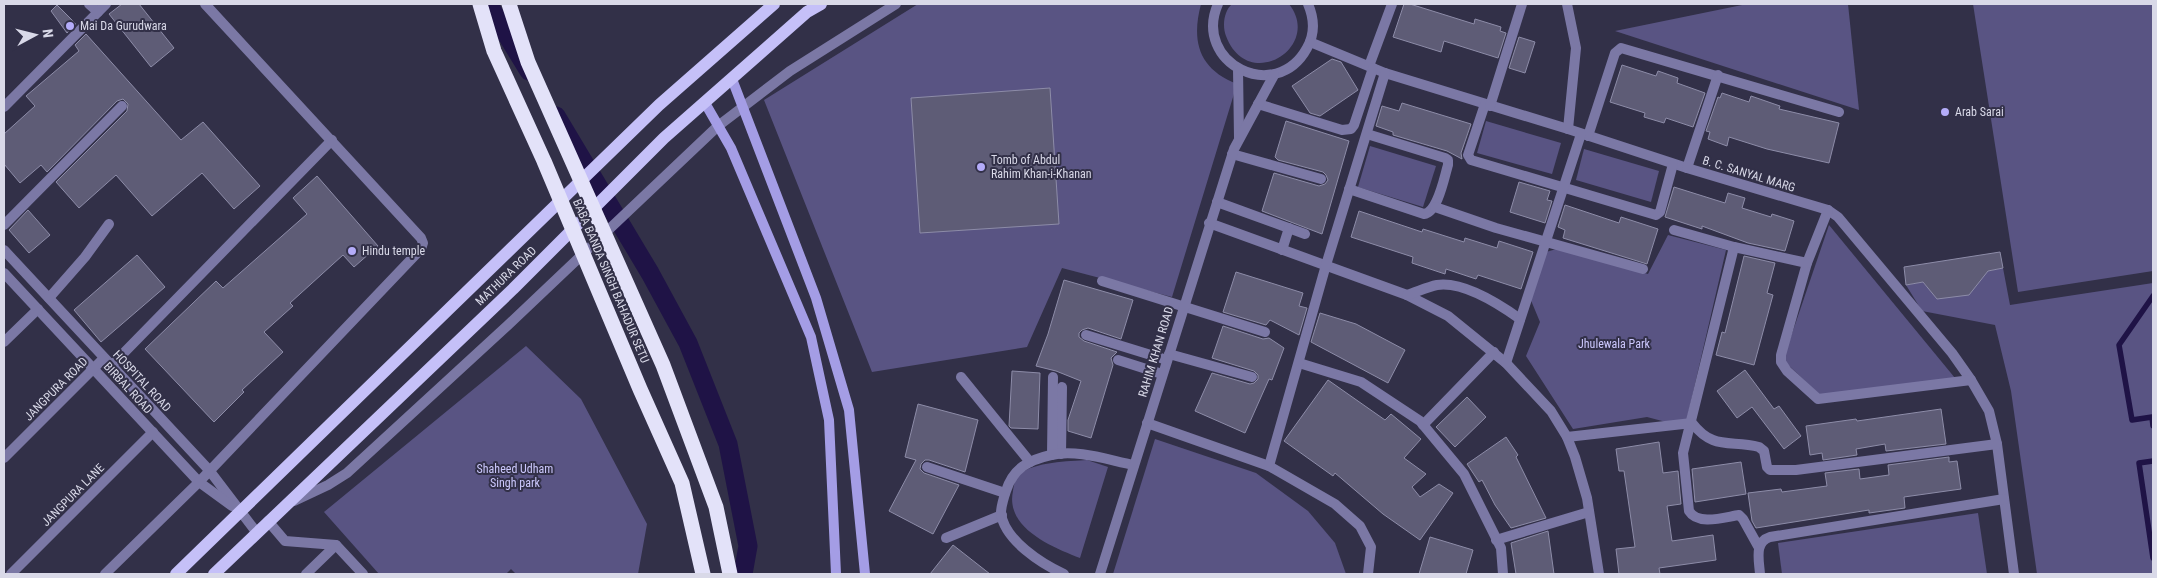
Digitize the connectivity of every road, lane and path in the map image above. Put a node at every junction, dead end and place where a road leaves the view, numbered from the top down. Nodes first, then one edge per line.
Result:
1 (89, 4) edge
2 (106, 4) edge
3 (205, 4) edge
4 (480, 4) edge
5 (509, 4) edge
6 (774, 4) edge
7 (821, 4) edge
8 (896, 4) edge
9 (1218, 4) edge
10 (1308, 4) edge
11 (1392, 4) edge
12 (1522, 4) edge
13 (1567, 4) edge
14 (98, 12) junction
15 (1310, 42) junction
16 (1371, 67) junction
17 (1238, 69) junction
18 (1385, 73) junction
19 (1274, 75) junction
20 (1718, 75) junction
21 (732, 79) junction
22 (705, 103) junction
23 (1258, 104) junction
24 (1487, 105) junction
25 (122, 106) dead end
26 (4, 107) edge
27 (743, 108) junction
28 (1839, 112) dead end
29 (718, 126) junction
30 (1568, 129) junction
31 (1367, 134) junction
32 (1585, 135) junction
33 (1239, 138) junction
34 (332, 140) junction
35 (1232, 154) junction
36 (1673, 164) junction
37 (1687, 168) junction
38 (1320, 179) dead end
39 (1564, 187) junction
40 (1349, 189) junction
41 (1217, 202) junction
42 (1434, 206) junction
43 (1828, 210) junction
44 (1210, 223) junction
45 (109, 224) dead end
46 (4, 225) edge
47 (1290, 228) junction
48 (1674, 230) dead end
49 (1305, 234) dead end
50 (1545, 243) junction
51 (1734, 247) junction
52 (4, 250) edge
53 (1282, 250) junction
54 (1807, 263) junction
55 (1326, 266) junction
56 (1643, 269) dead end
57 (4, 273) edge
58 (1102, 281) dead end
59 (1407, 295) junction
60 (49, 298) junction
61 (1183, 307) junction
62 (38, 310) junction
63 (1520, 318) junction
64 (1265, 332) dead end
65 (1086, 335) dead end
66 (4, 342) edge
67 (1494, 352) junction
68 (1168, 357) junction
69 (1118, 360) dead end
70 (108, 362) junction
71 (1299, 363) junction
72 (1506, 363) junction
73 (94, 370) junction
74 (1162, 374) junction
75 (961, 377) dead end
76 (1053, 377) dead end
77 (1252, 377) dead end
78 (1971, 380) junction
79 (1062, 387) dead end
80 (1692, 423) junction
81 (1147, 424) junction
82 (1424, 425) junction
83 (153, 432) junction
84 (1567, 437) junction
85 (1997, 444) junction
86 (1056, 455) junction
87 (4, 458) edge
88 (1030, 462) junction
89 (1134, 465) junction
90 (1269, 466) junction
91 (927, 467) dead end
92 (209, 470) junction
93 (199, 482) junction
94 (1005, 493) junction
95 (2004, 498) junction
96 (282, 507) junction
97 (241, 512) junction
98 (1589, 512) junction
99 (1002, 515) junction
100 (268, 521) junction
101 (257, 533) junction
102 (946, 538) dead end
103 (1496, 540) junction
104 (336, 545) junction
105 (1758, 546) junction
106 (11, 574) edge
107 (105, 574) edge
108 (176, 574) edge
109 (214, 574) edge
110 (306, 574) edge
111 (363, 574) edge
112 (703, 574) edge
113 (730, 574) edge
114 (836, 574) edge
115 (865, 574) edge
116 (1064, 574) edge
117 (1100, 574) edge
118 (1368, 574) edge
119 (1503, 574) edge
120 (1599, 574) edge
121 (1760, 574) edge
122 (2014, 574) edge

1 - 14 street
2 - 14 street
3 - 34 street
4 - 112 highway, BABA BANDA SINGH BAHADUR SETU, bridge
5 - 113 highway, BABA BANDA SINGH BAHADUR SETU, bridge
6 - 97 main road, MATHURA ROAD, bridge
7 - 21 main road, MATHURA ROAD
8 - 27 street
9 - 17 street
10 - 15 street
11 - 16 street
12 - 24 street
13 - 30 street
14 - 26 street
15 - 16 street, B. C. SANYAL MARG
15 - 19 street
16 - 18 street, B. C. SANYAL MARG
16 - 23 street
17 - 19 street
17 - 33 street, RAHIM KHAN ROAD
18 - 24 street, B. C. SANYAL MARG
18 - 31 street
19 - 23 street, RAHIM KHAN ROAD
20 - 28 street
20 - 32 street
20 - 37 street
21 - 22 main road, MATHURA ROAD
21 - 27 street
22 - 29 street
22 - 96 main road, MATHURA ROAD, bridge
23 - 33 street, RAHIM KHAN ROAD
24 - 30 street, B. C. SANYAL MARG
24 - 39 street
25 - 46 street
27 - 29 street
27 - 115 street
29 - 96 street, bridge
29 - 114 street
30 - 32 street, B. C. SANYAL MARG
31 - 40 street
31 - 42 street
32 - 36 street, B. C. SANYAL MARG
32 - 39 street
33 - 35 street, RAHIM KHAN ROAD
34 - 70 street, JANGPURA ROAD
34 - 92 street
35 - 38 street
35 - 41 street, RAHIM KHAN ROAD
36 - 37 street, B. C. SANYAL MARG
36 - 39 street
37 - 43 street, B. C. SANYAL MARG
39 - 50 street
40 - 42 street
40 - 55 street
41 - 44 street, RAHIM KHAN ROAD
41 - 47 street
42 - 50 street
43 - 54 street
43 - 78 street, B. C. SANYAL MARG
44 - 53 street
44 - 61 street, RAHIM KHAN ROAD
45 - 60 street
47 - 49 street
47 - 53 street
48 - 51 street
50 - 56 street
50 - 63 street
51 - 54 street
51 - 80 street
52 - 60 street, HOSPITAL ROAD
53 - 55 street
54 - 78 street
55 - 59 street
55 - 71 street
57 - 62 street, BIRBAL ROAD
58 - 61 street
59 - 63 street
59 - 67 street
60 - 70 street, HOSPITAL ROAD
61 - 64 street
61 - 68 street, RAHIM KHAN ROAD
62 - 66 street
62 - 73 street, BIRBAL ROAD
63 - 72 street
65 - 68 street
67 - 72 street
67 - 82 street
68 - 74 street, RAHIM KHAN ROAD
68 - 77 street
69 - 74 street
70 - 73 street, JANGPURA ROAD
70 - 92 street, HOSPITAL ROAD
71 - 82 street
71 - 90 street
72 - 84 street
73 - 83 street, BIRBAL ROAD
73 - 87 street, JANGPURA ROAD
74 - 81 street, RAHIM KHAN ROAD
75 - 88 street
76 - 86 street
78 - 85 street, B. C. SANYAL MARG
79 - 86 street
80 - 84 street
80 - 85 street
80 - 105 street
81 - 89 street, RAHIM KHAN ROAD
81 - 90 street
82 - 103 street
83 - 93 street, BIRBAL ROAD
83 - 106 street, JANGPURA LANE
84 - 98 street
85 - 95 street, B. C. SANYAL MARG
86 - 88 street
86 - 89 street
88 - 94 street
89 - 117 street, RAHIM KHAN ROAD
90 - 118 street
91 - 94 street
92 - 93 street
92 - 97 street, HOSPITAL ROAD
93 - 97 street, BIRBAL ROAD
93 - 107 street
94 - 99 street
95 - 105 street
95 - 122 street, B. C. SANYAL MARG
96 - 100 main road, MATHURA ROAD
97 - 101 street, HOSPITAL ROAD
97 - 108 main road, MATHURA ROAD
98 - 103 street
98 - 120 street
99 - 102 street
99 - 116 street
100 - 101 main road, MATHURA ROAD
100 - 104 street
101 - 109 main road, MATHURA ROAD
103 - 119 street
104 - 110 street
104 - 111 street
105 - 121 street

